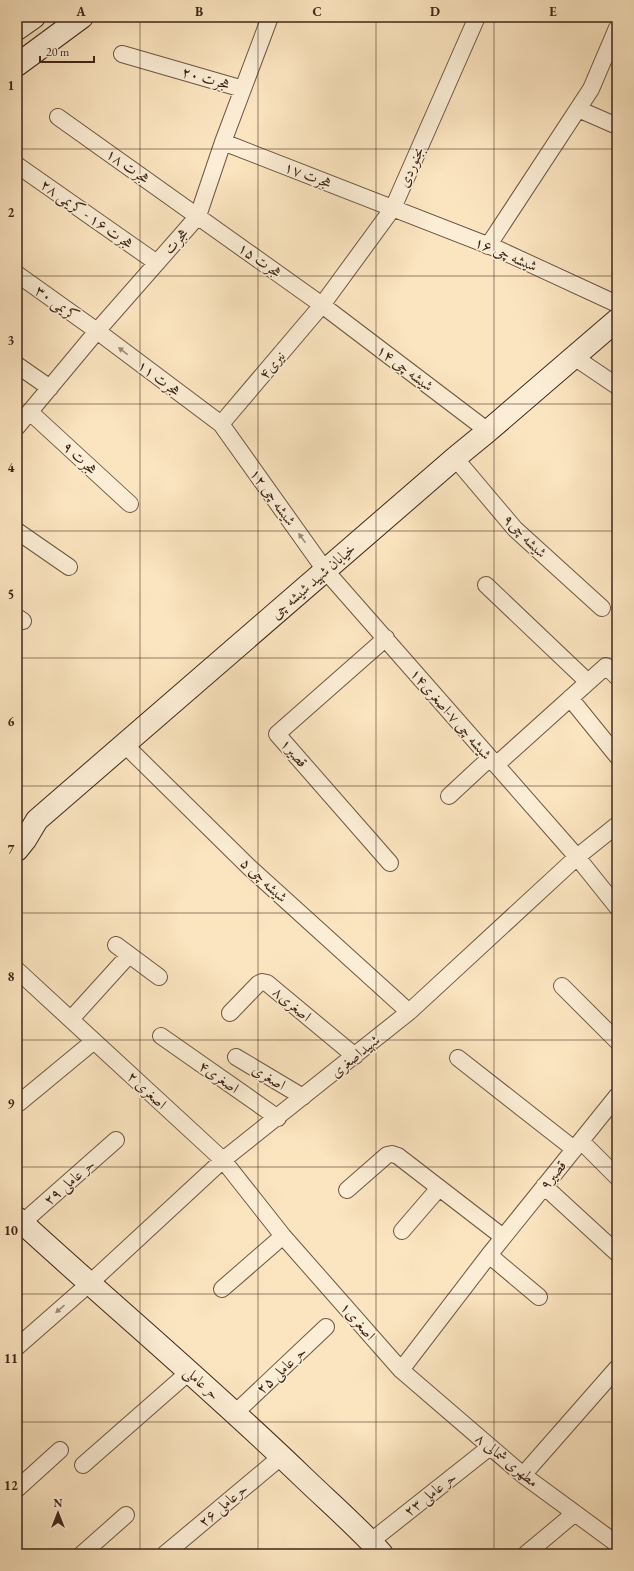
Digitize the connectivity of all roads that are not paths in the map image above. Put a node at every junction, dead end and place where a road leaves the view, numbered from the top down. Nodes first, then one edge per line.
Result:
1 (34, 17) edge
2 (82, 17) edge
3 (270, 17) edge
4 (477, 17) edge
5 (617, 28) edge
6 (17, 29) edge
7 (122, 54) dead end
8 (17, 65) edge
9 (243, 89) junction
10 (578, 109) junction
11 (58, 117) dead end
12 (617, 126) edge
13 (223, 142) junction
14 (17, 165) edge
15 (393, 208) junction
16 (198, 216) junction
17 (488, 246) junction
18 (157, 263) junction
19 (17, 274) edge
20 (617, 304) edge
21 (322, 305) junction
22 (617, 320) edge
23 (97, 332) junction
24 (574, 357) junction
25 (17, 364) edge
26 (617, 386) edge
27 (50, 388) junction
28 (30, 412) junction
29 (221, 424) junction
30 (17, 428) edge
31 (488, 431) junction
32 (455, 458) junction
33 (130, 504) dead end
34 (17, 531) edge
35 (69, 567) dead end
36 (325, 570) junction
37 (486, 585) dead end
38 (602, 608) dead end
39 (386, 638) junction
40 (612, 671) edge
41 (588, 682) junction
42 (570, 698) junction
43 (124, 744) junction
44 (617, 756) edge
45 (493, 761) junction
46 (449, 796) dead end
47 (617, 825) edge
48 (20, 841) edge
49 (577, 857) junction
50 (390, 863) dead end
51 (617, 907) edge
52 (116, 945) dead end
53 (129, 955) junction
54 (17, 970) edge
55 (159, 977) dead end
56 (562, 986) dead end
57 (410, 1012) junction
58 (230, 1013) dead end
59 (71, 1019) junction
60 (161, 1036) dead end
61 (94, 1041) junction
62 (617, 1041) edge
63 (355, 1056) junction
64 (236, 1057) dead end
65 (458, 1058) dead end
66 (617, 1096) edge
67 (303, 1098) junction
68 (19, 1103) dead end
69 (278, 1118) junction
70 (116, 1140) dead end
71 (577, 1145) junction
72 (223, 1160) junction
73 (617, 1177) edge
74 (544, 1186) junction
75 (439, 1188) junction
76 (347, 1190) dead end
77 (20, 1221) edge
78 (402, 1231) dead end
79 (283, 1236) junction
80 (503, 1237) junction
81 (617, 1253) edge
82 (489, 1255) junction
83 (90, 1283) junction
84 (222, 1289) dead end
85 (538, 1297) dead end
86 (326, 1327) dead end
87 (17, 1347) edge
88 (617, 1368) edge
89 (401, 1370) junction
90 (189, 1372) junction
91 (235, 1413) junction
92 (490, 1446) junction
93 (60, 1450) dead end
94 (282, 1456) junction
95 (83, 1465) dead end
96 (523, 1474) junction
97 (17, 1489) edge
98 (575, 1513) junction
99 (126, 1515) dead end
100 (617, 1544) edge
101 (374, 1549) edge
102 (82, 1554) edge
103 (165, 1554) edge
104 (526, 1554) edge

1 - 6 street
2 - 8 street
3 - 9 street, هجرت
4 - 15 street, بجنوردی
5 - 10 street
7 - 9 street, هجرت ۲۰
9 - 13 street, هجرت
10 - 12 street
10 - 17 street
11 - 16 street, هجرت ۱۸
13 - 15 street, هجرت ۱۷
13 - 16 street, هجرت
14 - 18 street, هجرت ۱۶ - کریمی ۲۸
15 - 17 street, شیشه چی ۱۶
15 - 21 street, بجنوردی
16 - 18 street, هجرت
16 - 21 street, هجرت ۱۵
17 - 20 street, شیشه چی ۱۶
18 - 23 street, هجرت
19 - 23 street, کریمی ۳۰
21 - 29 street, نیری۴
21 - 31 street, شیشه چی ۱۴
22 - 24 street, خیابان شهید شیشه چی
23 - 27 street, هجرت
29 -> 23 street, هجرت ۱۱
24 - 26 street
24 - 31 street, خیابان شهید شیشه چی
25 - 27 street
27 - 28 street, هجرت
28 - 30 street, هجرت
28 - 33 street, هجرت ۹
36 -> 29 street, شیشه چی ۱۲
31 - 32 street, خیابان شهید شیشه چی
32 - 36 street, خیابان شهید شیشه چی
32 - 38 street, شیشه چی۹
34 - 35 street
36 - 39 street, شیشه چی ۷-اصغری۱۴
36 - 43 street, خیابان شهید شیشه چی
37 - 41 street
39 - 45 street, شیشه چی ۷-اصغری۱۴
39 - 50 street, قصیر۱
40 - 41 street
41 - 42 street
42 - 44 street
42 - 45 street
43 - 48 street, خیابان شهید شیشه چی
43 - 57 street, شیشه چی ۵
45 - 46 street
45 - 49 street, شیشه چی ۷-اصغری۱۴
47 - 49 street, شهیداصغری
49 - 51 street, شیشه چی ۷-اصغری۱۴
49 - 57 street, شهیداصغری
52 - 53 street
53 - 55 street
53 - 59 street
54 - 59 street, اصغری ۲
56 - 62 street
57 - 63 street, شهیداصغری
58 - 63 street, اصغری۸
59 - 61 street, اصغری ۲
60 - 69 street, اصغری۴
61 - 68 street
61 - 72 street, اصغری ۲
63 - 67 street, شهیداصغری
64 - 67 street, اصغری
65 - 71 street
66 - 71 street, قصیر۹
67 - 69 street, شهیداصغری
69 - 72 street, شهیداصغری
70 - 77 street, حر عاملی ۲۹
71 - 73 street
71 - 74 street, قصیر۹
72 - 79 street, اصغری۱
72 - 83 street, شهیداصغری
74 - 80 street, قصیر۹
74 - 81 street
75 - 76 street
75 - 78 street
75 - 80 street
77 - 83 street, حر عاملی
79 - 84 street
79 - 89 street, اصغری۱
80 - 82 street, قصیر۹
82 - 85 street
82 - 89 street
83 -> 87 street, شهیداصغری
83 - 90 street, حر عاملی
86 - 91 street, حر عاملی ۲۵
88 - 96 street
89 - 92 street, مطهری شمالی ۸
90 - 91 street, حر عاملی
90 - 95 street
91 - 94 street, حر عاملی
92 - 96 street, مطهری شمالی ۸
92 - 101 street, حر عاملی ۲۳
93 - 97 street
94 - 101 street, حر عاملی
94 - 103 street, حرعاملی ۲۶
96 - 98 street, مطهری شمالی ۸
98 - 100 street, مطهری شمالی ۸
98 - 104 street
99 - 102 street

